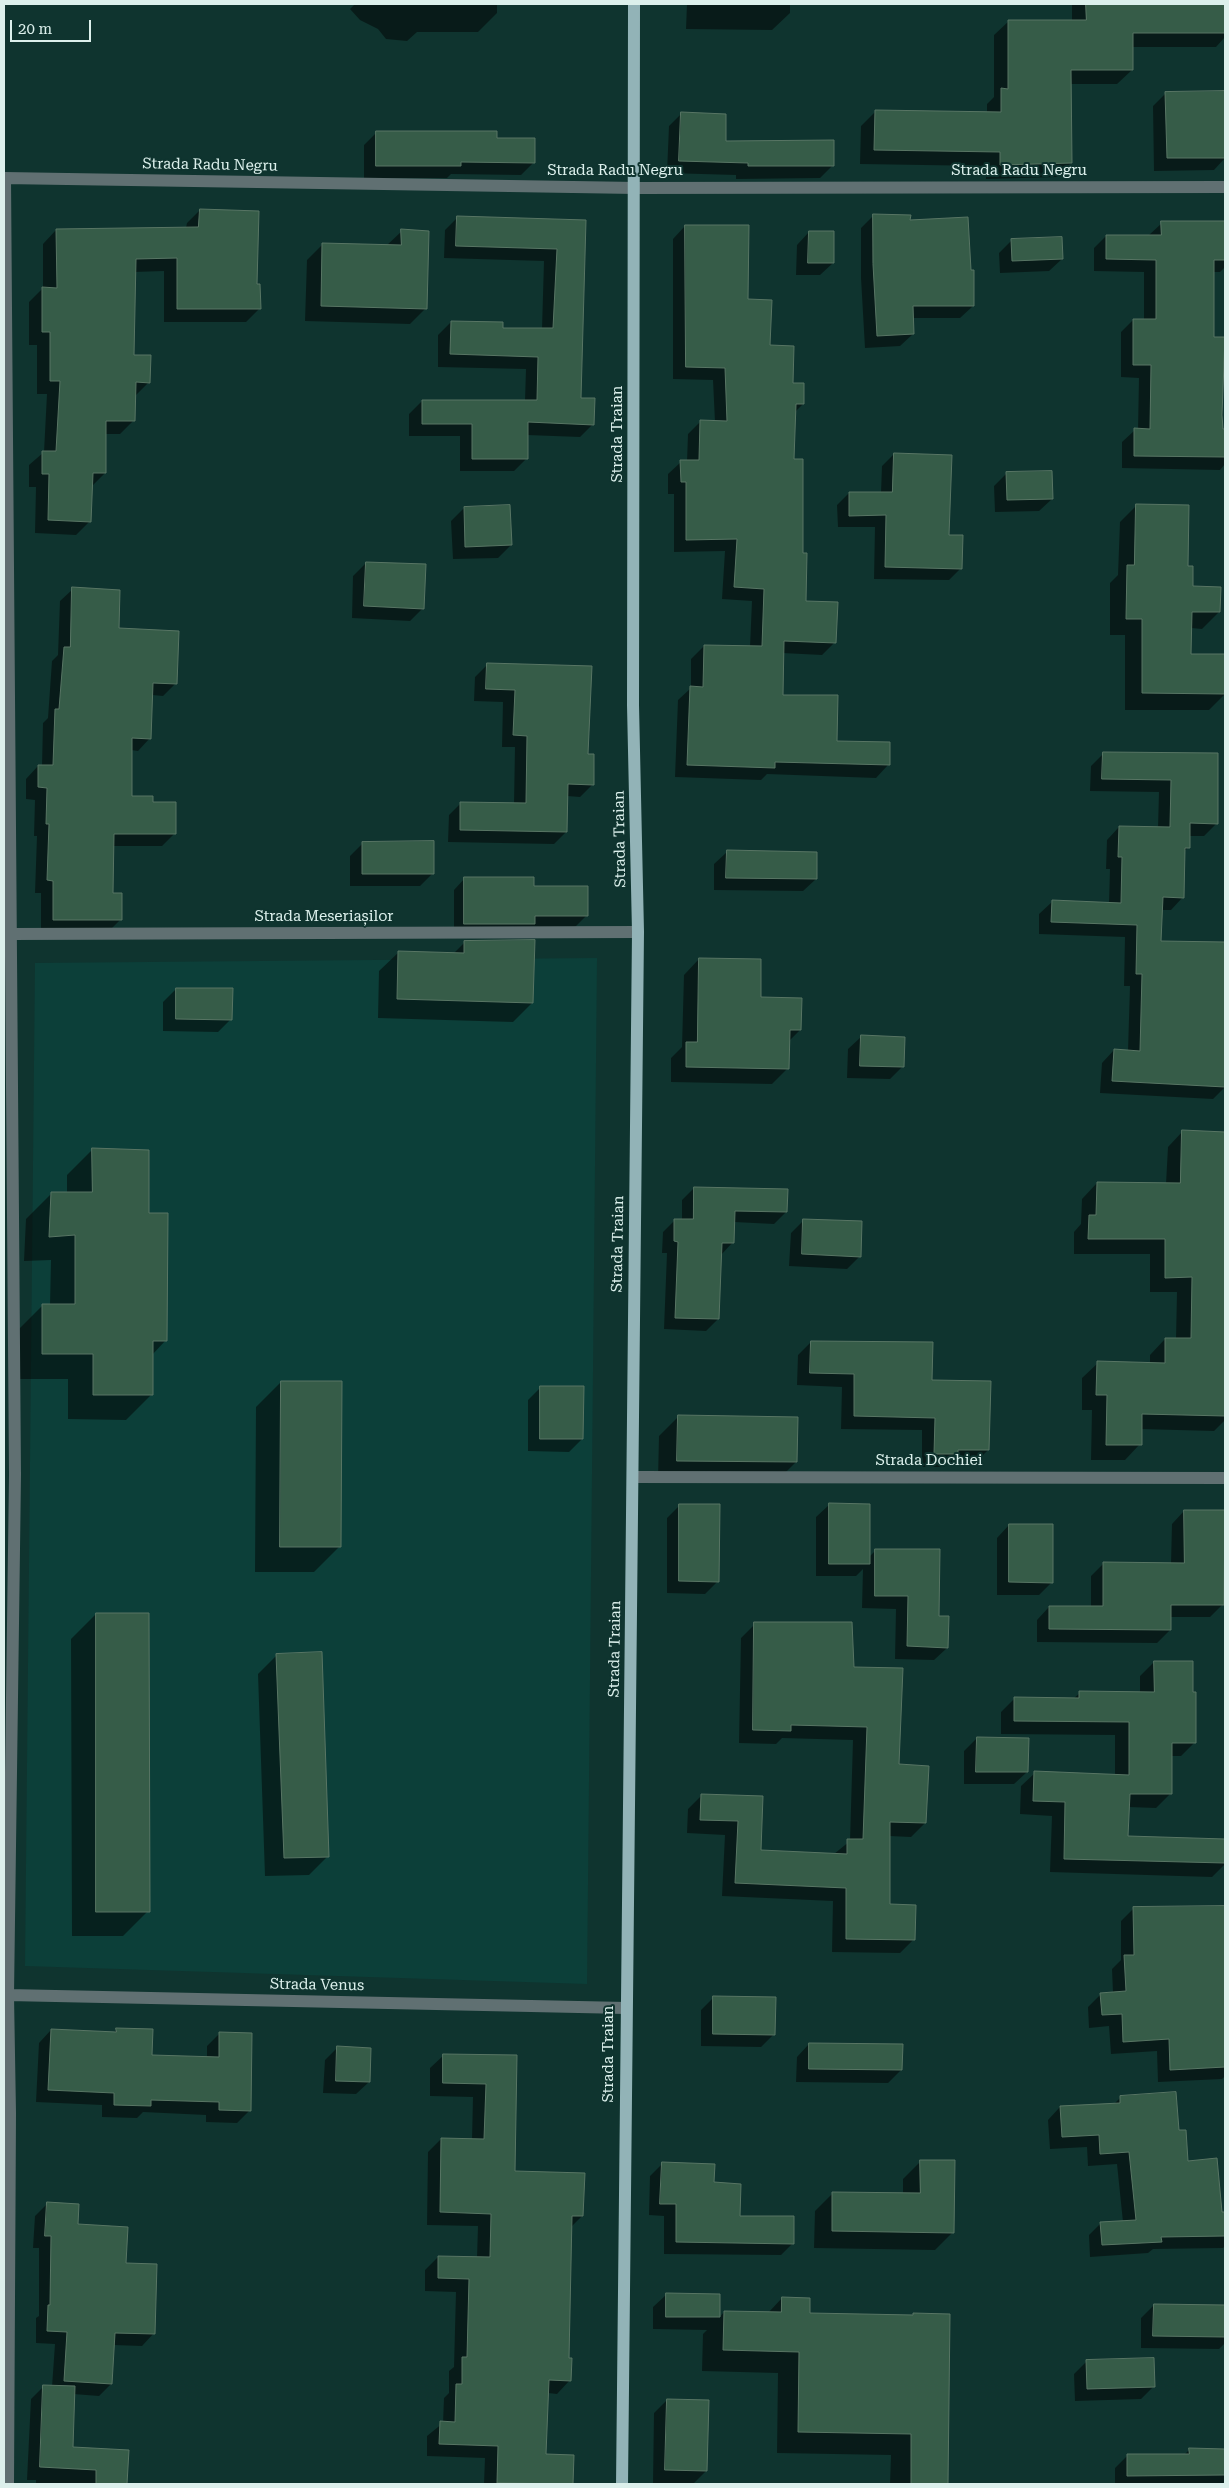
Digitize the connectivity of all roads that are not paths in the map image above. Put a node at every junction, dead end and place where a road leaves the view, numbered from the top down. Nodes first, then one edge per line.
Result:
1 (634, 4) edge
2 (4, 178) edge
3 (1225, 187) edge
4 (636, 188) junction
5 (638, 932) junction
6 (10, 934) junction
7 (9, 1474) edge
8 (633, 1477) junction
9 (1225, 1478) edge
10 (8, 1995) junction
11 (626, 2008) junction
12 (6, 2439) edge
13 (8, 2484) edge
14 (622, 2484) edge

1 - 4 main road, Strada Traian
2 - 4 street, Strada Radu Negru
2 - 6 street
3 - 4 street, Strada Radu Negru
4 - 5 main road, Strada Traian
5 - 6 street, Strada Meseriașilor
5 - 8 main road, Strada Traian
6 - 7 street
7 - 10 street
8 - 9 street, Strada Dochiei
8 - 11 main road, Strada Traian
10 - 11 street, Strada Venus
10 - 12 street
11 - 14 main road, Strada Traian
12 - 13 street

